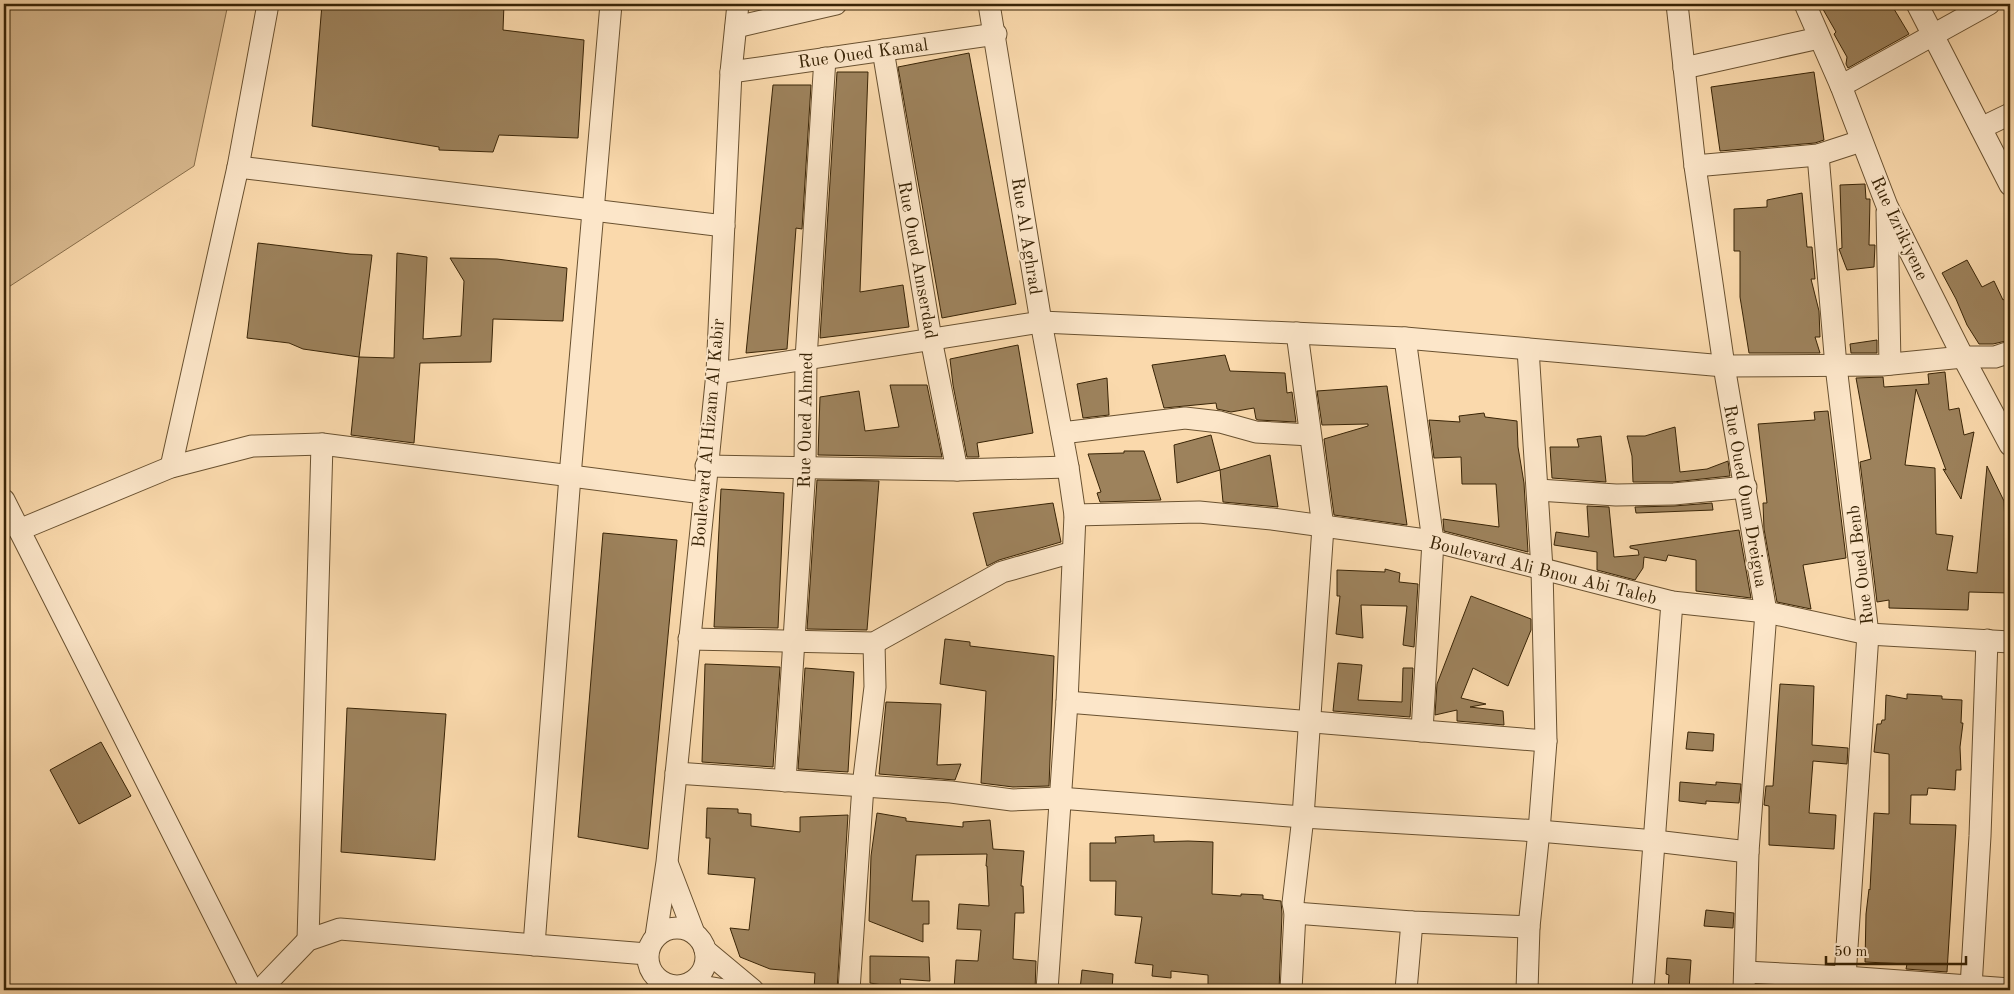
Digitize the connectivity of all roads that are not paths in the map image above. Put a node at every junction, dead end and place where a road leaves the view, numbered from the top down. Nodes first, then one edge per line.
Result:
1 (268, 4) edge
2 (611, 4) edge
3 (738, 4) edge
4 (836, 4) edge
5 (989, 4) edge
6 (1805, 4) edge
7 (1917, 4) edge
8 (1989, 4) edge
9 (1679, 5) edge
10 (736, 27) junction
11 (996, 34) junction
12 (1933, 34) junction
13 (1820, 38) junction
14 (883, 50) junction
15 (825, 58) junction
16 (1684, 68) junction
17 (731, 72) junction
18 (1841, 86) junction
19 (2010, 114) edge
20 (1981, 128) junction
21 (1861, 140) junction
22 (1818, 155) junction
23 (1695, 166) junction
24 (238, 167) junction
25 (2010, 185) edge
26 (1887, 206) junction
27 (593, 211) junction
28 (724, 226) junction
29 (1041, 322) junction
30 (1297, 333) junction
31 (1405, 338) junction
32 (931, 339) junction
33 (1528, 349) junction
34 (2010, 352) edge
35 (1963, 357) junction
36 (806, 359) junction
37 (1890, 364) junction
38 (1724, 366) junction
39 (1836, 366) junction
40 (716, 372) junction
41 (1062, 434) junction
42 (1310, 436) junction
43 (322, 444) junction
44 (2010, 445) edge
45 (706, 466) junction
46 (171, 467) junction
47 (805, 467) junction
48 (1068, 467) junction
49 (957, 470) junction
50 (570, 476) junction
51 (1746, 487) junction
52 (1538, 490) junction
53 (703, 492) junction
54 (4, 500) edge
55 (1074, 515) junction
56 (1322, 527) junction
57 (19, 530) junction
58 (1433, 542) junction
59 (1072, 552) junction
60 (1542, 569) junction
61 (1672, 602) junction
62 (1766, 612) junction
63 (1868, 634) junction
64 (689, 639) junction
65 (1987, 640) junction
66 (794, 642) junction
67 (2010, 642) edge
68 (874, 643) junction
69 (1067, 702) junction
70 (1309, 722) junction
71 (1422, 731) junction
72 (1546, 741) junction
73 (676, 773) junction
74 (785, 781) junction
75 (863, 786) junction
76 (1059, 798) junction
77 (1303, 817) junction
78 (1539, 831) junction
79 (1655, 841) junction
80 (1748, 852) junction
81 (667, 862) junction
82 (1295, 913) junction
83 (1412, 922) junction
84 (1529, 927) junction
85 (308, 940) junction
86 (700, 941) junction
87 (534, 945) junction
88 (651, 963) edge
89 (1845, 977) junction
90 (1744, 981) edge
91 (1971, 986) junction
92 (682, 987) edge
93 (2010, 989) edge
94 (252, 990) edge
95 (260, 990) edge
96 (726, 990) edge
97 (753, 990) edge
98 (849, 990) edge
99 (1047, 990) edge
100 (1291, 990) edge
101 (1406, 990) edge
102 (1527, 990) edge
103 (1642, 990) edge

1 - 24 street
2 - 27 street
3 - 10 street, Boulevard Al Hizam Al Kabir
4 - 10 street
5 - 11 street, Rue Al Aghrad
6 - 13 street, Rue Izrikiyene
7 - 12 street
8 - 12 street
9 - 16 street, Rue Oued Oum Dreigua
10 - 17 street, Boulevard Al Hizam Al Kabir
11 - 14 street, Rue Oued Kamal
11 - 29 street, Rue Al Aghrad
12 - 18 street
12 - 20 street
13 - 16 street
13 - 18 street, Rue Izrikiyene
14 - 15 street, Rue Oued Kamal
14 - 32 street, Rue Oued Amserdad
15 - 17 street, Rue Oued Kamal
15 - 36 street, Rue Oued Ahmed
16 - 23 street, Rue Oued Oum Dreigua
17 - 28 street, Boulevard Al Hizam Al Kabir
18 - 21 street, Rue Izrikiyene
19 - 20 street
20 - 25 street
21 - 22 street
21 - 26 street, Rue Izrikiyene
22 - 23 street
22 - 39 street, Rue Oued Benb
23 - 38 street, Rue Oued Oum Dreigua
24 - 27 street
24 - 46 street
26 - 35 street, Rue Izrikiyene
26 - 37 street
27 - 28 street
27 - 50 street
28 - 40 street, Boulevard Al Hizam Al Kabir
29 - 30 street
29 - 32 street
29 - 41 street, Rue Al Aghrad
30 - 31 street
30 - 42 street
31 - 33 street
31 - 58 street
32 - 36 street
32 - 49 street, Rue Oued Amserdad
33 - 38 street
33 - 52 street
34 - 35 street
35 - 37 street
35 - 44 street, Rue Izrikiyene
36 - 40 street
36 - 47 street, Rue Oued Ahmed
37 - 39 street
38 - 39 street
38 - 51 street, Rue Oued Oum Dreigua
39 - 63 street, Rue Oued Benb
40 - 45 street, Boulevard Al Hizam Al Kabir
41 - 42 street
41 - 48 street, Rue Al Aghrad
42 - 56 street
43 - 46 street
43 - 50 street
43 - 85 street
45 - 47 street
45 - 53 street, Boulevard Al Hizam Al Kabir
46 - 57 street
47 - 49 street
47 - 66 street, Rue Oued Ahmed
48 - 49 street
48 - 55 street, Rue Al Aghrad
50 - 53 street
50 - 87 street
51 - 52 street
51 - 62 street, Rue Oued Oum Dreigua
52 - 60 street
53 - 64 street, Boulevard Al Hizam Al Kabir
54 - 57 street
55 - 56 street, Boulevard Ali Bnou Abi Taleb
55 - 59 street, Rue Al Aghrad
56 - 58 street, Boulevard Ali Bnou Abi Taleb
56 - 70 street
57 - 94 street
58 - 60 street, Boulevard Ali Bnou Abi Taleb
58 - 71 street
59 - 68 street
59 - 69 street, Rue Al Aghrad
60 - 61 street, Boulevard Ali Bnou Abi Taleb
60 - 72 street
61 - 62 street, Boulevard Ali Bnou Abi Taleb
61 - 79 street
62 - 63 street, Boulevard Ali Bnou Abi Taleb
62 - 80 street, Rue Oued Oum Dreigua
63 - 65 street, Boulevard Ali Bnou Abi Taleb
63 - 89 street, Rue Oued Benb
64 - 66 street
64 - 73 street, Boulevard Al Hizam Al Kabir
65 - 67 street, Boulevard Ali Bnou Abi Taleb
65 - 91 street
66 - 68 street
66 - 74 street, Rue Oued Ahmed
68 - 75 street
69 - 70 street
69 - 76 street, Rue Al Aghrad
70 - 71 street
70 - 77 street
71 - 72 street
72 - 78 street
73 - 74 street
73 - 81 street, Boulevard Al Hizam Al Kabir
74 - 75 street
75 - 76 street
75 - 98 street
76 - 77 street
76 - 99 street, Rue Al Aghrad
77 - 78 street
77 - 82 street
78 - 79 street
78 - 84 street
79 - 80 street
79 - 103 street
80 - 90 street, Rue Oued Oum Dreigua
81 - 86 street, Boulevard Al Hizam Al Kabir
81 - 88 street, Boulevard Al Hizam Al Kabir
82 - 83 street
82 - 100 street
83 - 84 street
83 - 101 street
84 - 102 street
85 - 87 street
85 - 95 street
86 - 88 street
86 - 92 street
86 - 97 street, Boulevard Al Hizam Al Kabir
87 - 88 street
88 - 92 street
89 - 90 street
89 - 91 street
91 - 93 street
92 - 96 street

